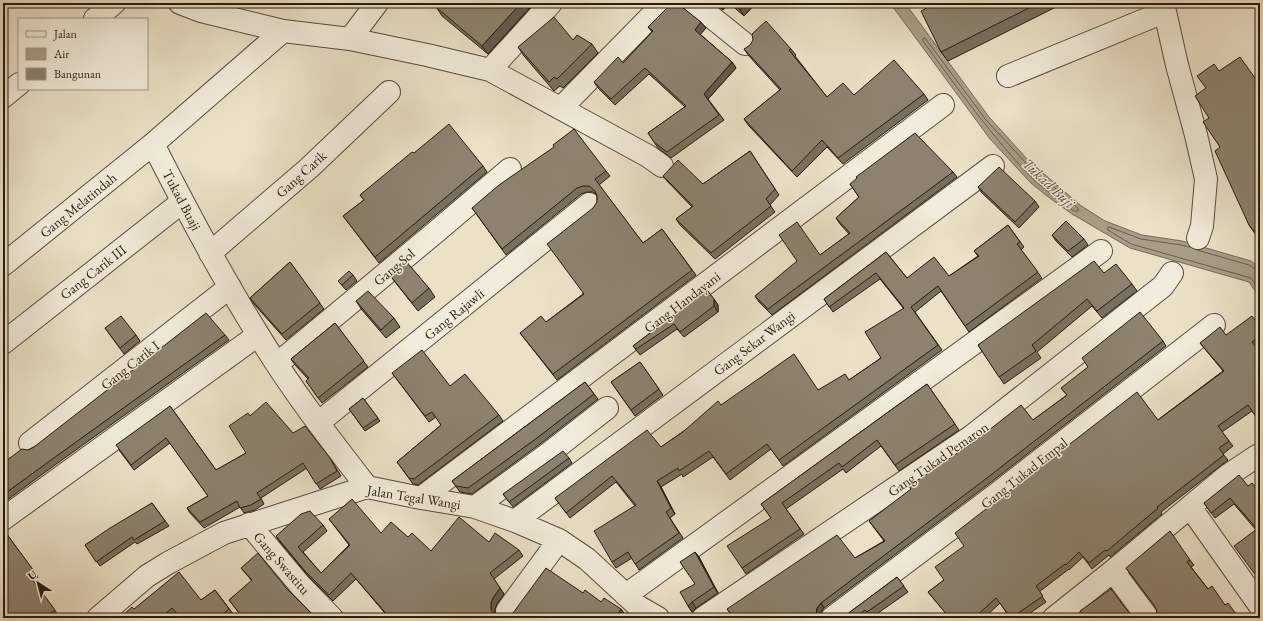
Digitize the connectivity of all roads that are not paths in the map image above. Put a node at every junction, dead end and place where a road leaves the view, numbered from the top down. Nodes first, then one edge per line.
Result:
1 (114, 3) edge
2 (180, 3) edge
3 (377, 3) edge
4 (551, 3) edge
5 (664, 3) edge
6 (694, 3) edge
7 (204, 7) edge
8 (1164, 7) edge
9 (96, 18) edge
10 (283, 31) junction
11 (350, 39) junction
12 (745, 44) dead end
13 (490, 70) junction
14 (1008, 76) dead end
15 (18, 85) edge
16 (389, 92) dead end
17 (3, 97) edge
18 (943, 105) dead end
19 (561, 108) junction
20 (153, 144) junction
21 (662, 166) dead end
22 (993, 166) dead end
23 (510, 169) dead end
24 (182, 202) junction
25 (589, 204) dead end
26 (1198, 238) dead end
27 (1101, 251) dead end
28 (210, 253) junction
29 (3, 265) edge
30 (1167, 280) dead end
31 (230, 287) junction
32 (1214, 325) dead end
33 (258, 335) junction
34 (3, 342) edge
35 (277, 364) junction
36 (607, 408) dead end
37 (318, 423) junction
38 (30, 443) dead end
39 (1260, 456) edge
40 (367, 487) junction
41 (421, 498) junction
42 (475, 507) junction
43 (1190, 507) junction
44 (3, 519) edge
45 (515, 521) junction
46 (249, 524) junction
47 (559, 540) junction
48 (1113, 571) junction
49 (632, 606) edge
50 (1260, 606) edge
51 (507, 612) dead end
52 (98, 618) edge
53 (332, 618) edge
54 (658, 618) edge
55 (703, 618) edge
56 (832, 618) edge
57 (1054, 618) edge
58 (1148, 618) edge

1 - 9 street
2 - 7 street
3 - 11 street
4 - 13 street
5 - 19 street
6 - 12 street
7 - 10 street
8 - 14 street
8 - 26 street
10 - 11 street
10 - 20 street
11 - 13 street
13 - 19 street
15 - 17 street
16 - 28 street, Gang Carik
18 - 41 street, Gang Handayani
19 - 21 street
20 - 24 street, Tukad Buaji
20 - 29 street, Gang Melatindah
22 - 45 street, Gang Sekar Wangi
23 - 35 street, Gang Sol
24 - 28 street, Tukad Buaji
24 - 34 street, Gang Carik III
25 - 37 street, Gang Rajawli
27 - 49 street
28 - 31 street, Tukad Buaji
30 - 55 street, Gang Tukad Pemaron
31 - 33 street, Tukad Buaji
31 - 38 street, Gang Carik I
32 - 56 street, Gang Tukad Empal
33 - 35 street, Tukad Buaji
33 - 44 street
35 - 37 street, Tukad Buaji
36 - 42 street
37 - 40 street, Tukad Buaji
39 - 43 street
40 - 41 street, Jalan Tegal Wangi
40 - 46 street, Jalan Tegal Wangi
41 - 42 street, Jalan Tegal Wangi
42 - 45 street, Jalan Tegal Wangi
43 - 48 street
43 - 50 street
45 - 47 street, Jalan Tegal Wangi
46 - 52 street, Jalan Tegal Wangi
46 - 53 street, Gang Swastitu
47 - 49 street, Jalan Tegal Wangi
47 - 51 street
48 - 57 street
48 - 58 street
49 - 54 street, Jalan Tegal Wangi

